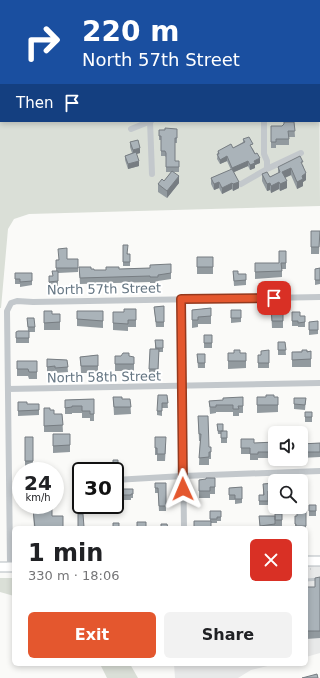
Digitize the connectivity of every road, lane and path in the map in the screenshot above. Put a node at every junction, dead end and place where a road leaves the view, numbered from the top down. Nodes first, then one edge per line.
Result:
1 (148, 122) edge
2 (150, 122) edge
3 (264, 122) edge
4 (131, 129) dead end
5 (301, 153) dead end
6 (268, 169) junction
7 (152, 174) dead end
8 (241, 184) dead end
9 (320, 297) edge
10 (181, 299) junction
11 (320, 383) edge
12 (182, 386) junction
13 (8, 389) junction
14 (320, 470) edge
15 (183, 476) junction
16 (124, 479) edge
17 (184, 526) edge
18 (308, 561) edge
19 (320, 561) edge
20 (0, 567) edge
21 (12, 567) edge
22 (320, 579) edge
23 (308, 580) edge

1 - 4 street
2 - 7 street
3 - 6 street
5 - 6 street
6 - 8 street
9 - 10 street, North 57th Street
10 - 12 street
10 - 13 street, North 57th Street
11 - 12 street, North 58th Street
12 - 13 street, North 58th Street
12 - 15 street
13 - 21 street
14 - 15 street
15 - 16 street
15 - 17 street
18 - 19 main road
20 - 21 main road
22 - 23 lane

